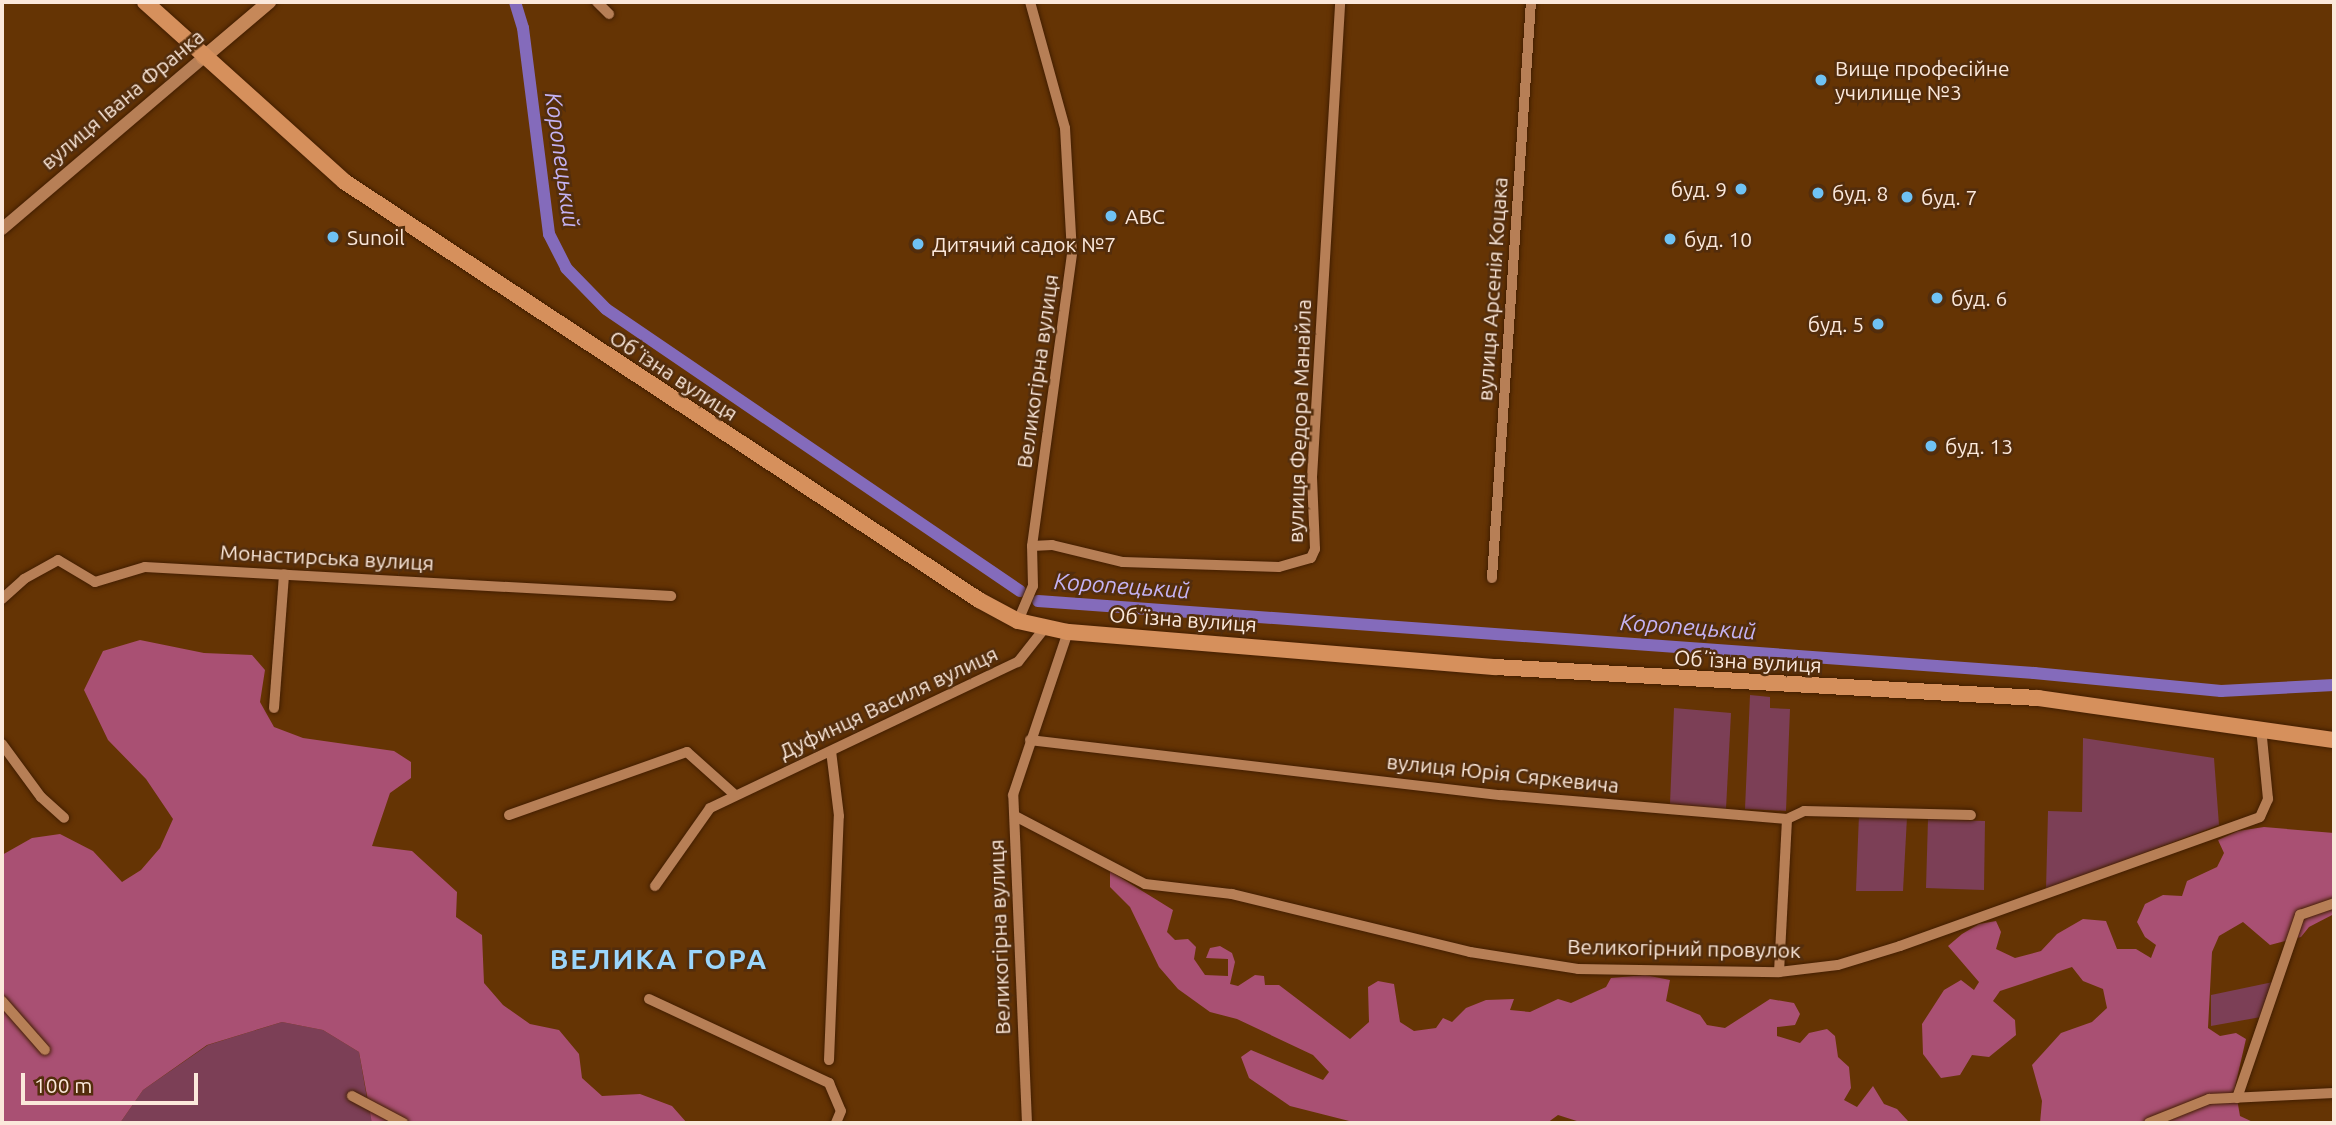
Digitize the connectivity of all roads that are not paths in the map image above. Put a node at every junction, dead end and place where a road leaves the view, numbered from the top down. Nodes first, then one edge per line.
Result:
1 (145, 2) edge
2 (269, 2) edge
3 (597, 2) edge
4 (1030, 2) edge
5 (1340, 2) edge
6 (1531, 2) edge
7 (609, 14) dead end
8 (203, 58) junction
9 (2, 229) edge
10 (1032, 545) junction
11 (284, 574) junction
12 (1492, 578) dead end
13 (671, 596) dead end
14 (2, 599) edge
15 (1018, 621) junction
16 (1044, 629) junction
17 (1068, 632) junction
18 (274, 708) dead end
19 (2261, 727) junction
20 (1030, 740) junction
21 (2334, 740) edge
22 (2, 744) edge
23 (831, 751) junction
24 (734, 794) junction
25 (509, 815) dead end
26 (1971, 815) dead end
27 (1015, 816) junction
28 (64, 818) dead end
29 (1787, 819) junction
30 (655, 886) dead end
31 (2334, 904) edge
32 (1779, 972) junction
33 (649, 999) dead end
34 (2, 1001) edge
35 (46, 1050) dead end
36 (829, 1060) dead end
37 (2334, 1093) edge
38 (352, 1096) dead end
39 (2237, 1098) junction
40 (403, 1123) edge
41 (836, 1123) edge
42 (1027, 1123) edge
43 (2149, 1123) edge

1 - 8 main road, Обʼїзна вулиця
2 - 8 main road, вулиця Івана Франка
3 - 7 street
4 - 10 street, Великогірна вулиця
5 - 10 street, вулиця Федора Манайла
6 - 12 street, вулиця Арсенія Коцака
8 - 9 street, вулиця Івана Франка
8 - 15 main road, Обʼїзна вулиця
10 - 15 street, Великогірна вулиця
11 - 13 street, Монастирська вулиця
11 - 14 street, Монастирська вулиця
11 - 18 street
15 - 16 main road, Обʼїзна вулиця
16 - 17 main road, Обʼїзна вулиця
16 - 23 street, Дуфинця Василя вулиця
17 - 19 main road, Обʼїзна вулиця
17 - 20 street, Великогірна вулиця
19 - 21 main road, Обʼїзна вулиця
19 - 32 street, Великогірний провулок
20 - 27 street, Великогірна вулиця
20 - 29 street, вулиця Юрія Сяркевича
22 - 28 street
23 - 24 street, Дуфинця Василя вулиця
23 - 36 street
24 - 25 street
24 - 30 street, Дуфинця Василя вулиця
26 - 29 street, вулиця Юрія Сяркевича
27 - 32 street, Великогірний провулок
27 - 42 street, Великогірна вулиця
29 - 32 street
31 - 39 street
33 - 41 street
34 - 35 street
37 - 39 street
38 - 40 street
39 - 43 street

